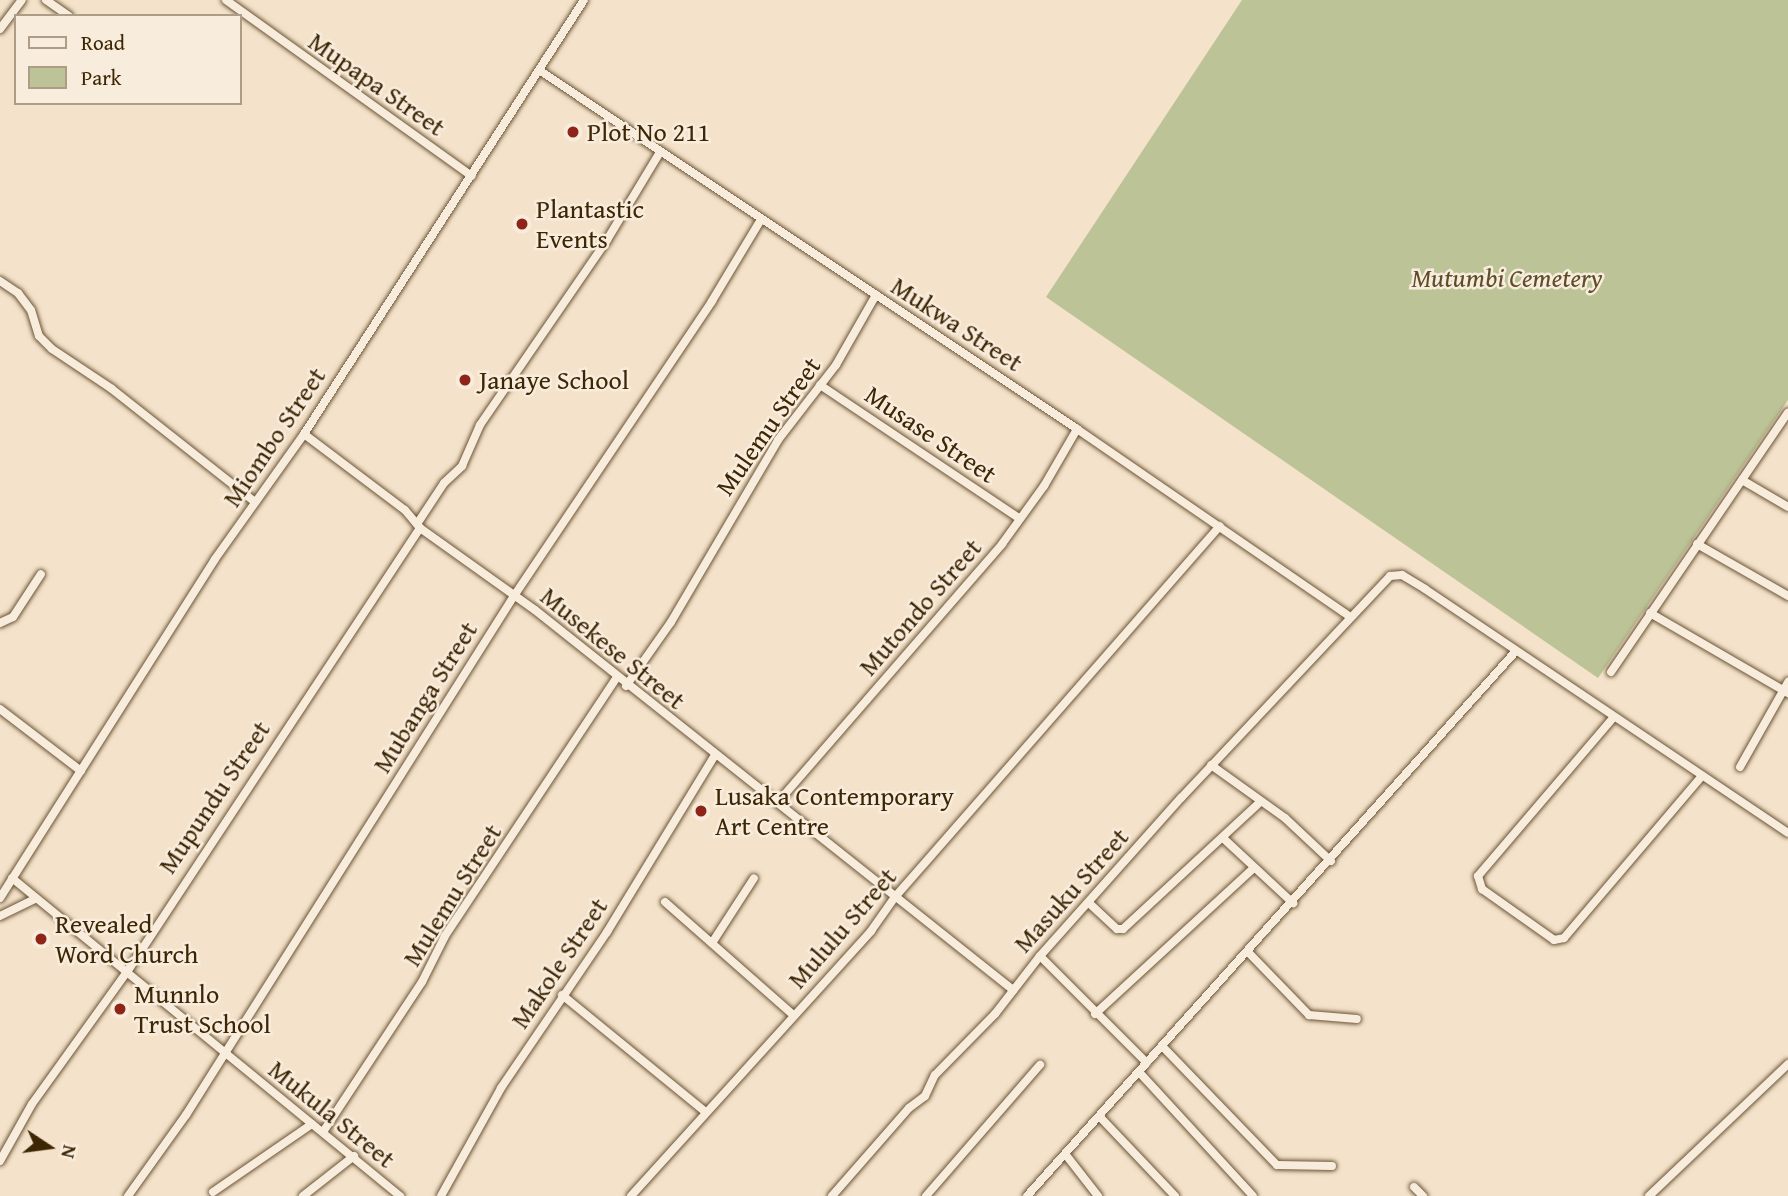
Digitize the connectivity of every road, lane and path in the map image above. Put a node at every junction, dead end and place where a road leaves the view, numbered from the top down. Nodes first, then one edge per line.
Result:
1 (22, 0) edge
2 (46, 0) edge
3 (226, 0) edge
4 (584, 0) edge
5 (66, 14) edge
6 (0, 29) edge
7 (539, 70) junction
8 (660, 152) junction
9 (472, 176) junction
10 (760, 221) junction
11 (0, 281) edge
12 (876, 295) junction
13 (820, 385) junction
14 (1788, 414) edge
15 (1077, 429) junction
16 (304, 434) junction
17 (1742, 480) junction
18 (255, 502) junction
19 (1788, 507) edge
20 (1019, 517) junction
21 (419, 526) junction
22 (1220, 526) junction
23 (1698, 544) junction
24 (41, 574) dead end
25 (514, 596) junction
26 (1788, 596) edge
27 (1650, 612) junction
28 (1349, 615) junction
29 (0, 623) edge
30 (1516, 651) junction
31 (1611, 672) dead end
32 (616, 679) junction
33 (626, 686) junction
34 (1786, 688) edge
35 (0, 709) edge
36 (1613, 718) junction
37 (715, 755) junction
38 (1211, 765) junction
39 (1740, 767) dead end
40 (81, 771) junction
41 (1702, 776) junction
42 (1261, 801) junction
43 (778, 802) junction
44 (1788, 832) edge
45 (1223, 838) junction
46 (1331, 861) junction
47 (1254, 869) junction
48 (12, 878) junction
49 (754, 878) dead end
50 (895, 897) junction
51 (0, 898) edge
52 (36, 899) junction
53 (665, 902) dead end
54 (1089, 903) junction
55 (1293, 903) junction
56 (0, 916) edge
57 (712, 943) junction
58 (1248, 952) junction
59 (1040, 956) junction
60 (127, 971) junction
61 (1013, 990) junction
62 (562, 995) junction
63 (1095, 1014) junction
64 (793, 1015) junction
65 (1357, 1019) dead end
66 (1163, 1046) junction
67 (226, 1055) junction
68 (1147, 1063) junction
69 (1788, 1064) edge
70 (1040, 1065) dead end
71 (1139, 1072) junction
72 (704, 1111) junction
73 (1100, 1116) junction
74 (312, 1124) junction
75 (323, 1132) junction
76 (1066, 1155) junction
77 (354, 1156) junction
78 (0, 1161) edge
79 (1332, 1166) dead end
80 (1415, 1187) dead end
81 (213, 1192) dead end
82 (128, 1196) edge
83 (303, 1196) edge
84 (400, 1196) edge
85 (441, 1196) edge
86 (631, 1196) edge
87 (832, 1196) edge
88 (926, 1196) edge
89 (1027, 1196) edge
90 (1098, 1196) edge
91 (1175, 1196) edge
92 (1253, 1196) edge
93 (1423, 1196) edge
94 (1649, 1196) edge

1 - 6 street
2 - 5 street
3 - 9 street, Mupapa Street
4 - 7 street, Miombo Street
7 - 8 street, Mukwa Street
7 - 9 street, Miombo Street
8 - 10 street, Mukwa Street
8 - 21 street, Mupundu Street
9 - 16 street, Miombo Street
10 - 12 street, Mukwa Street
10 - 25 street, Mubanga Street
11 - 18 street
12 - 13 street, Mulemu Street
12 - 15 street, Mukwa Street
13 - 20 street, Musase Street
13 - 33 street, Mulemu Street
14 - 17 street
15 - 20 street, Mutondo Street
15 - 22 street, Mukwa Street
16 - 18 street, Miombo Street
16 - 21 street, Musekese Street
17 - 19 street
17 - 23 street
18 - 40 street, Miombo Street
20 - 43 street, Mutondo Street
21 - 25 street, Musekese Street
21 - 60 street, Mupundu Street
22 - 28 street, Mukwa Street
22 - 50 street, Mululu Street
23 - 26 street
23 - 27 street
24 - 29 street
25 - 32 street, Musekese Street
25 - 67 street, Mubanga Street
27 - 31 street
27 - 34 street
28 - 30 street, Masuku Street
28 - 38 street, Masuku Street
30 - 36 street, Masuku Street
30 - 46 street
32 - 33 street, Musekese Street
32 - 75 street, Mulemu Street
33 - 37 street, Musekese Street
34 - 39 street
35 - 40 street
36 - 41 street, Masuku Street
36 - 41 street
37 - 43 street, Musekese Street
37 - 62 street, Makole Street
38 - 42 street
38 - 54 street, Masuku Street
40 - 48 street, Miombo Street
41 - 44 street, Masuku Street
42 - 45 street
42 - 46 street
43 - 50 street, Musekese Street
45 - 47 street
45 - 54 street
46 - 55 street
47 - 55 street
47 - 63 street
48 - 51 street, Miombo Street
48 - 52 street, Mukula Street
49 - 57 street
50 - 61 street, Musekese Street
50 - 64 street, Mululu Street
52 - 56 street
52 - 60 street, Mukula Street
53 - 57 street
54 - 59 street, Masuku Street
55 - 58 street
57 - 64 street
58 - 65 street
58 - 66 street
59 - 61 street, Masuku Street
59 - 63 street
60 - 67 street, Mukula Street
60 - 78 street, Mupundu Street
61 - 87 street, Masuku Street
62 - 72 street
62 - 85 street, Makole Street
63 - 68 street
64 - 72 street, Mululu Street
66 - 68 street
66 - 79 street
67 - 74 street, Mukula Street
67 - 82 street, Mubanga Street
68 - 71 street
69 - 94 street
70 - 88 street
71 - 73 street
71 - 92 street
72 - 86 street, Mululu Street
73 - 76 street
73 - 91 street
74 - 75 street, Mukula Street
74 - 81 street
75 - 77 street, Mukula Street
76 - 89 street
76 - 90 street
77 - 83 street
77 - 84 street, Mukula Street
80 - 93 street

